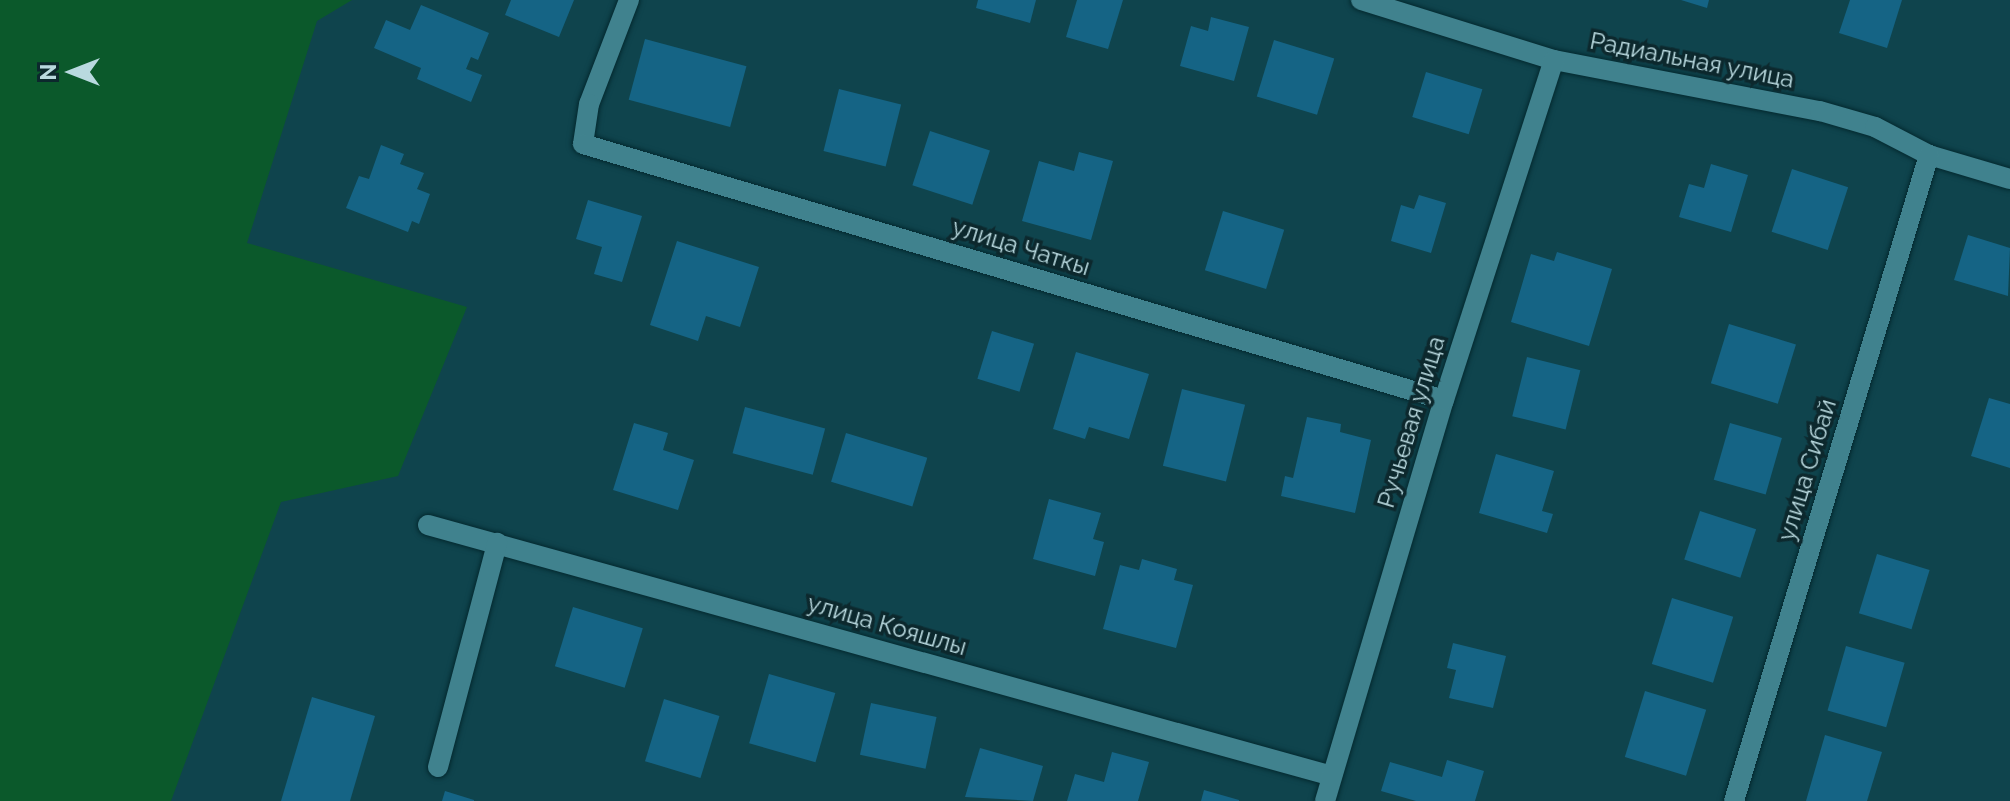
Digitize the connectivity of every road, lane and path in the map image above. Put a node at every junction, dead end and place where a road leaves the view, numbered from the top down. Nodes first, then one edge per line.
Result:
1 (629, 0) edge
2 (1361, 0) edge
3 (1554, 60) junction
4 (1929, 155) junction
5 (2010, 179) edge
6 (1444, 400) junction
7 (428, 525) dead end
8 (497, 543) junction
9 (438, 767) dead end
10 (1332, 776) junction
11 (1325, 801) edge
12 (1734, 801) edge

1 - 6 street, улица Чаткы
2 - 3 street, Радиальная улица
3 - 4 street, Радиальная улица
3 - 6 street, Ручьевая улица
4 - 5 street, Радиальная улица
4 - 12 street, улица Сибай
6 - 10 street, Ручьевая улица
7 - 8 street, улица Кояшлы
8 - 9 street
8 - 10 street, улица Кояшлы
10 - 11 street, Ручьевая улица

